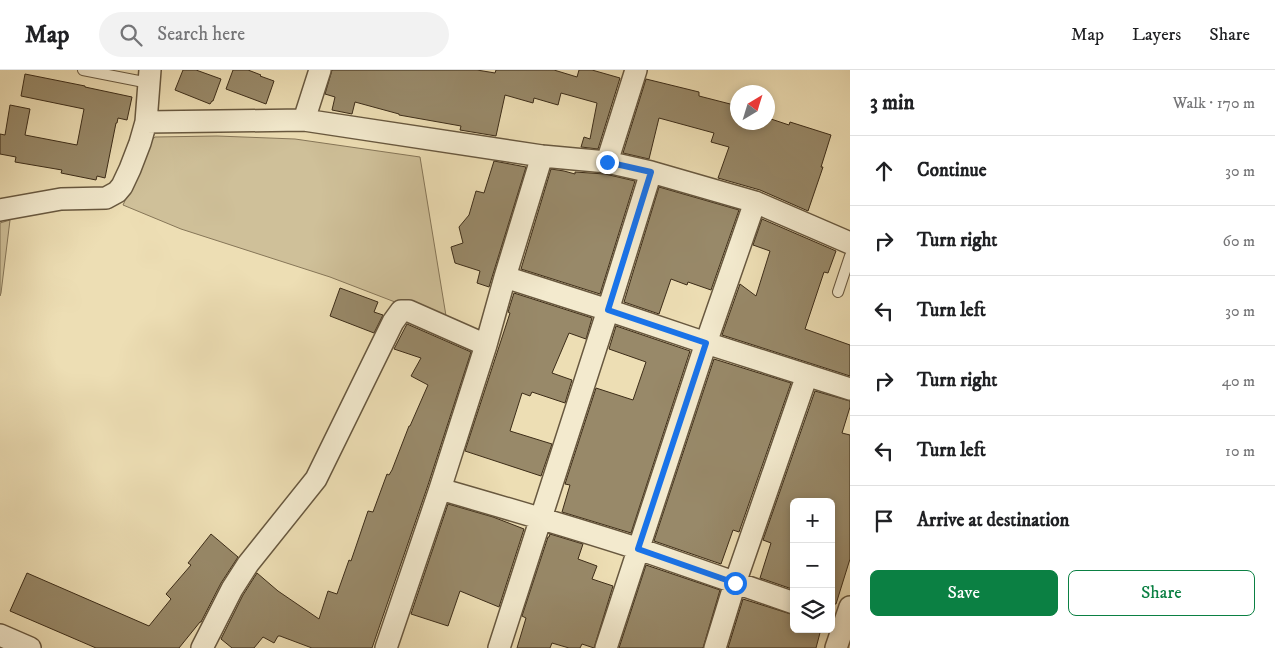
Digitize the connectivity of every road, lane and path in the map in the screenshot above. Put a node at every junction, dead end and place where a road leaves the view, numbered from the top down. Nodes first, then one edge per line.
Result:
1 (83, 70) edge
2 (320, 70) edge
3 (636, 70) edge
4 (149, 77) edge
5 (304, 120) junction
6 (146, 122) junction
7 (542, 156) junction
8 (607, 162) junction
9 (651, 172) junction
10 (755, 202) junction
11 (0, 210) edge
12 (850, 243) edge
13 (850, 256) edge
14 (504, 277) junction
15 (838, 292) dead end
16 (608, 310) junction
17 (706, 343) junction
18 (486, 345) junction
19 (807, 375) junction
20 (850, 389) edge
21 (440, 489) junction
22 (540, 518) junction
23 (638, 549) junction
24 (735, 583) junction
25 (790, 602) edge
26 (842, 614) edge
27 (0, 635) edge
28 (30, 648) edge
29 (202, 648) edge
30 (386, 648) edge
31 (499, 648) edge
32 (606, 648) edge
33 (715, 648) edge
34 (836, 648) edge

1 - 4 lane
2 - 5 street
3 - 8 street
4 - 6 street
5 - 6 street
5 - 7 street
6 - 11 street
7 - 8 street
7 - 14 street
8 - 9 street
9 - 10 street
9 - 16 street
10 - 12 street
10 - 17 street
13 - 15 lane
14 - 16 street
14 - 18 street
16 - 17 street
16 - 22 street
17 - 19 street
17 - 23 street
18 - 21 street
18 - 29 street
19 - 20 street
19 - 24 street
21 - 22 street
21 - 30 street
22 - 23 street
22 - 31 street
23 - 24 street
23 - 32 street
24 - 25 street
24 - 33 street
26 - 34 street
27 - 28 street

